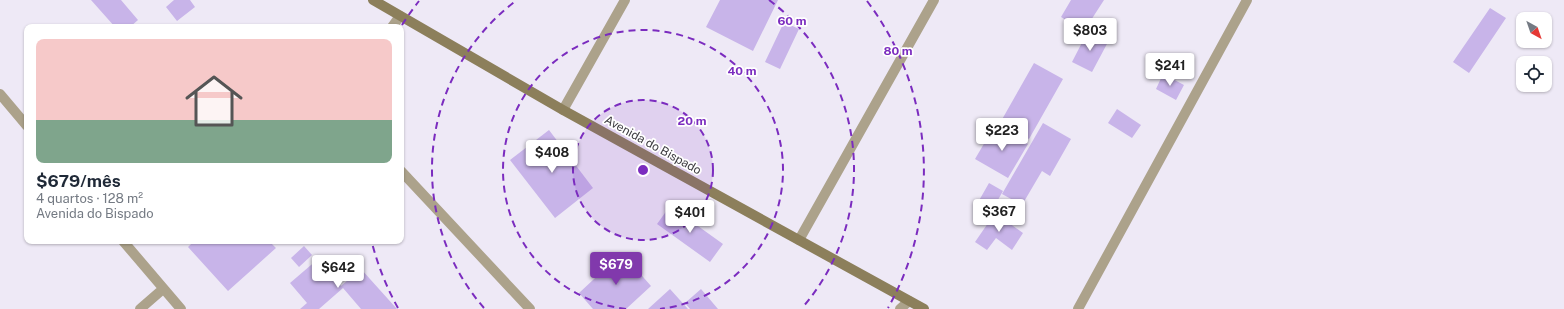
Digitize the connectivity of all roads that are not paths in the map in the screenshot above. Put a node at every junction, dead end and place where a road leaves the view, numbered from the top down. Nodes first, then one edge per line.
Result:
1 (373, 0) edge
2 (625, 0) edge
3 (934, 0) edge
4 (1248, 0) edge
5 (400, 16) junction
6 (394, 24) edge
7 (0, 94) edge
8 (563, 110) junction
9 (24, 122) edge
10 (404, 174) edge
11 (798, 240) junction
12 (126, 244) edge
13 (163, 289) junction
14 (909, 301) junction
15 (140, 309) edge
16 (181, 309) edge
17 (530, 309) edge
18 (900, 309) edge
19 (924, 309) edge
20 (1078, 309) edge

1 - 5 main road, Avenida do Bispado
2 - 8 street
3 - 11 street
4 - 20 street
5 - 6 street
5 - 8 main road, Avenida do Bispado
7 - 9 street
8 - 11 main road, Avenida do Bispado
10 - 17 street
11 - 14 main road, Avenida do Bispado
12 - 13 street
13 - 15 street
13 - 16 street
14 - 18 street
14 - 19 main road, Avenida do Bispado

